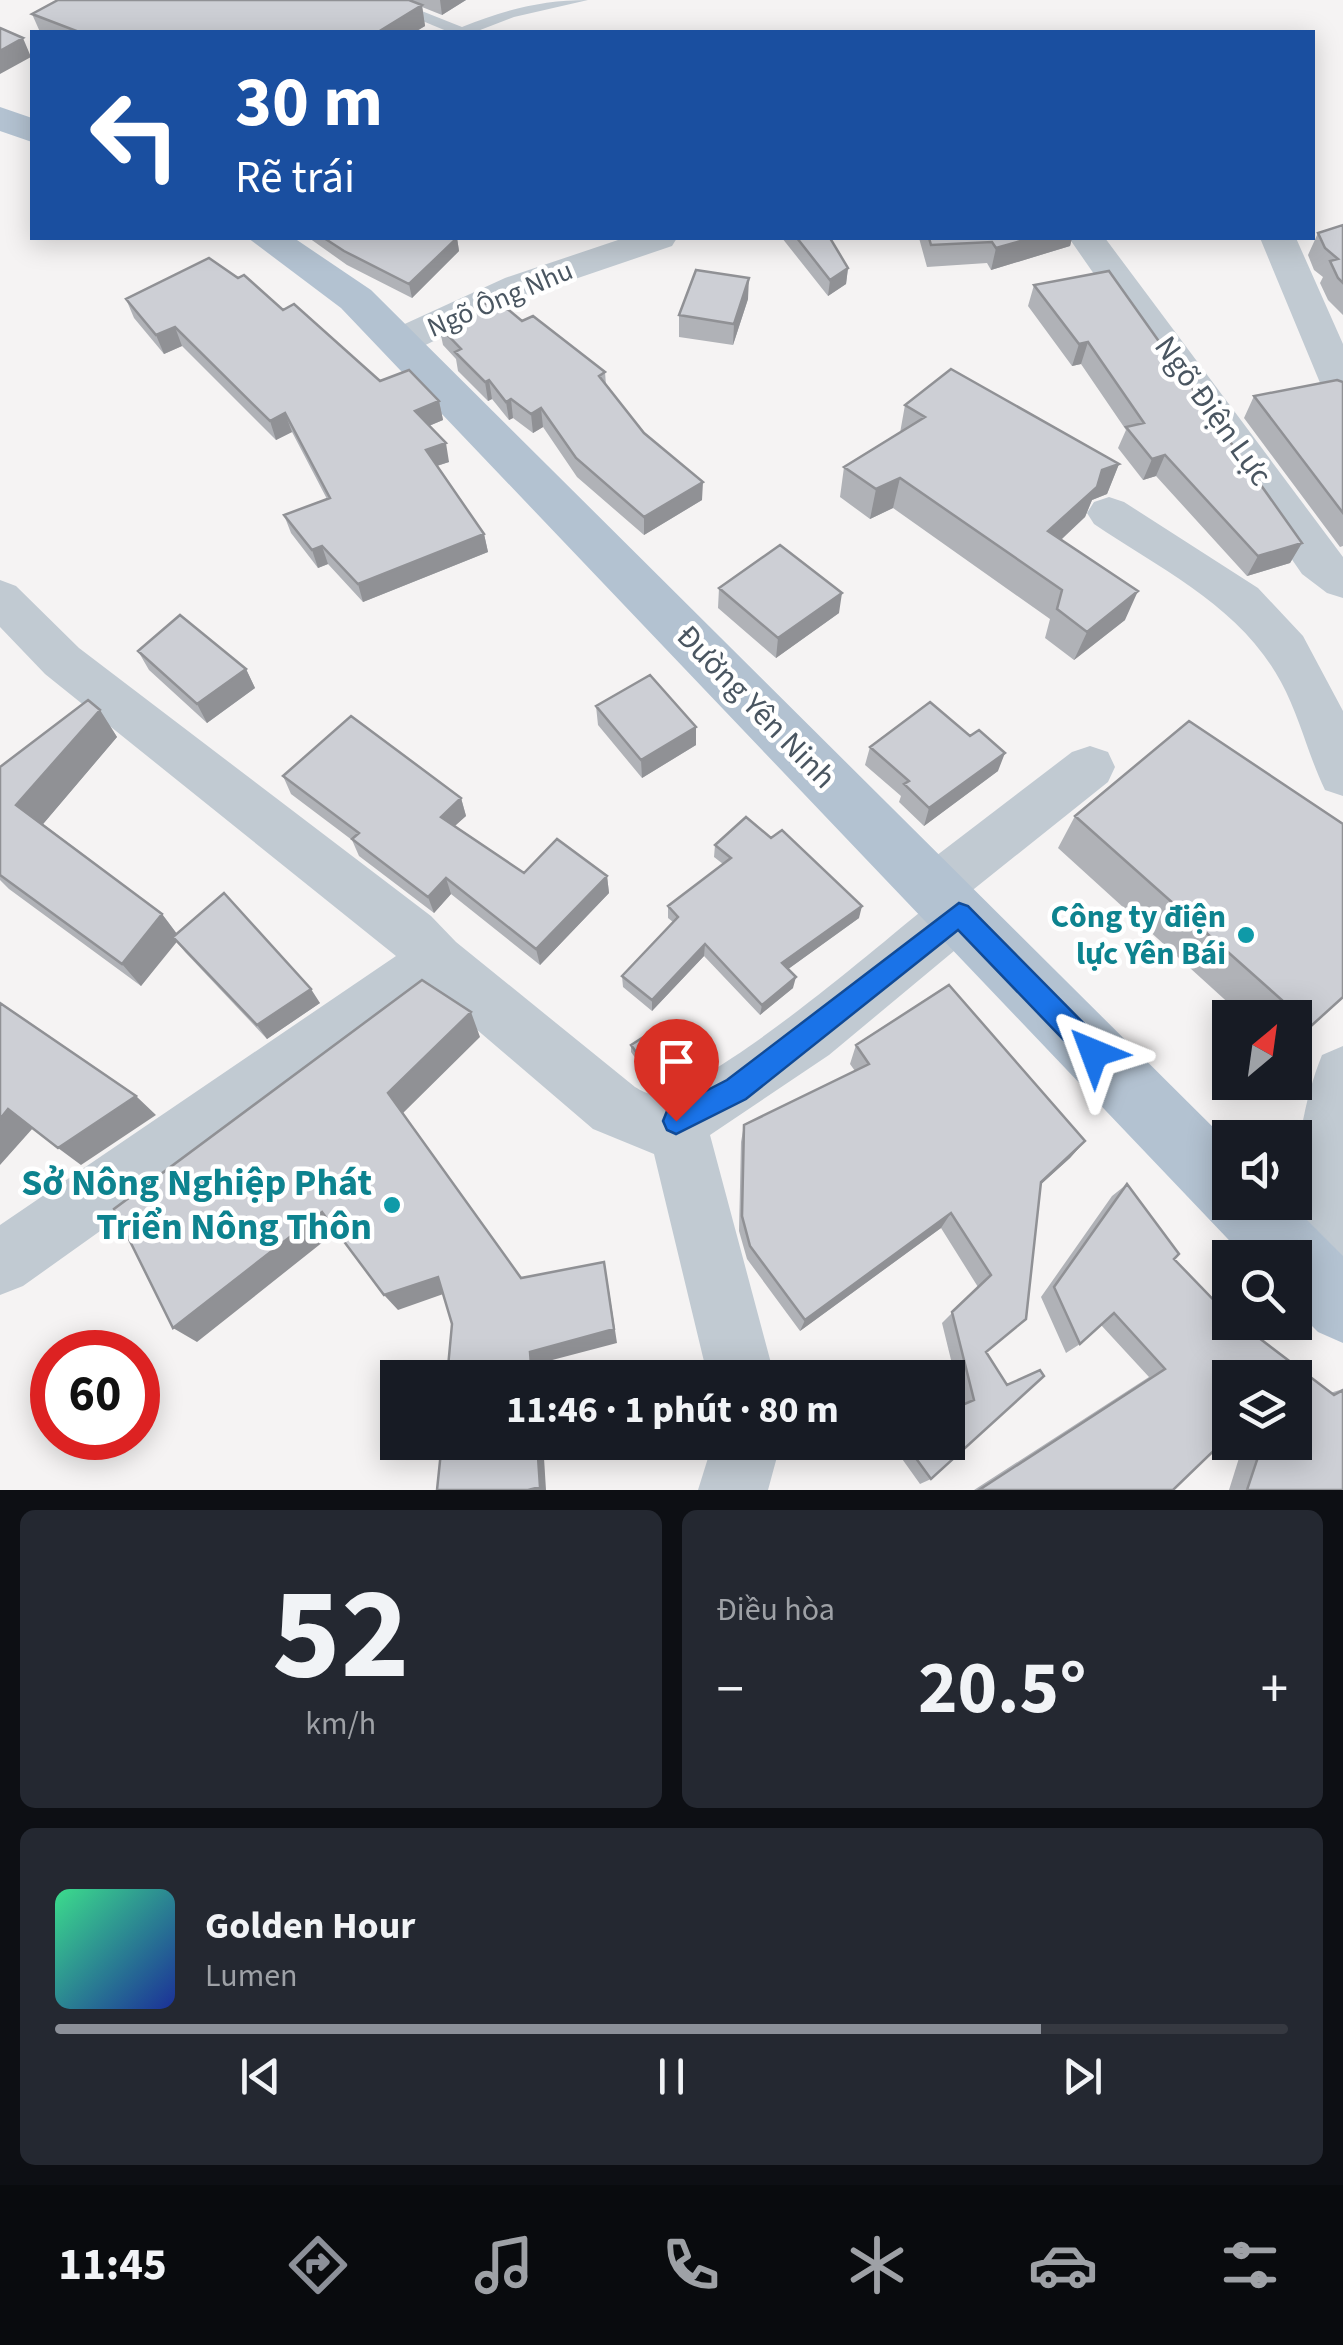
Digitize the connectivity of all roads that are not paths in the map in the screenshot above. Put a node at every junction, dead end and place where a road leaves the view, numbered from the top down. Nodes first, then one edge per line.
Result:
1 (380, 0) edge
2 (580, 0) edge
3 (458, 30) edge
4 (468, 30) edge
5 (0, 118) edge
6 (30, 130) edge
7 (271, 240) edge
8 (652, 240) edge
9 (1089, 240) edge
10 (1279, 240) edge
11 (399, 342) junction
12 (1343, 390) edge
13 (1109, 513) dead end
14 (1325, 541) edge
15 (1343, 580) edge
16 (0, 598) edge
17 (1090, 767) dead end
18 (1343, 775) edge
19 (946, 902) junction
20 (436, 960) junction
21 (1343, 1076) edge
22 (676, 1121) junction
23 (1212, 1174) edge
24 (1258, 1220) edge
25 (1277, 1240) edge
26 (1312, 1262) edge
27 (0, 1263) edge
28 (737, 1360) edge
29 (741, 1460) edge
30 (733, 1490) edge

1 - 3 lane
2 - 4 lane
5 - 6 main road
7 - 11 main road, Đường Yên Ninh
8 - 11 street, Ngõ Ông Nhu
9 - 14 street, Ngõ Điện Lực
10 - 12 street
11 - 19 main road, Đường Yên Ninh
13 - 18 street
14 - 15 street, Ngõ Điện Lực
16 - 20 street
17 - 19 street
19 - 22 street
19 - 23 main road, Đường Yên Ninh
20 - 22 street
20 - 27 street
21 - 26 street
22 - 28 street
24 - 25 main road
29 - 30 street

